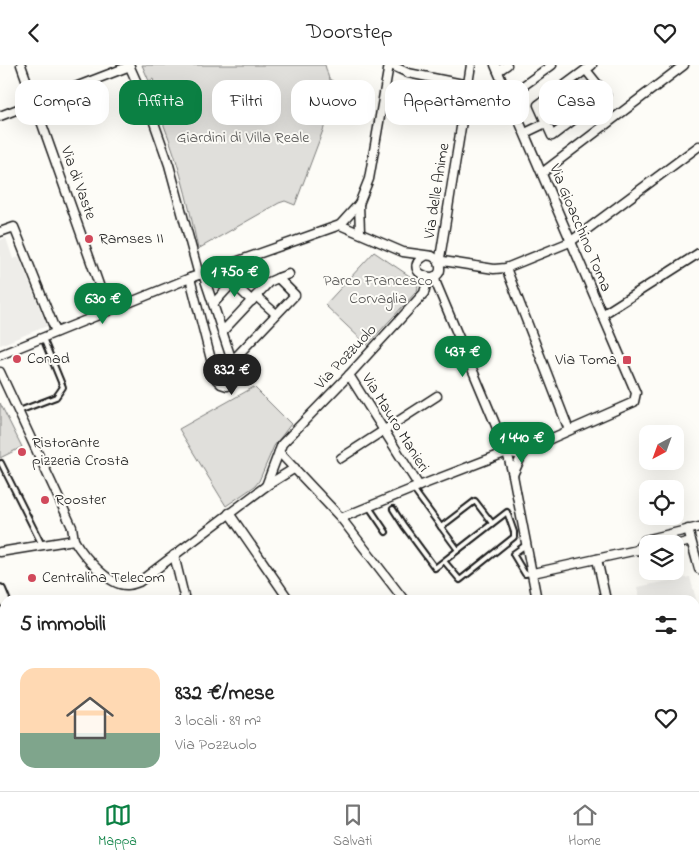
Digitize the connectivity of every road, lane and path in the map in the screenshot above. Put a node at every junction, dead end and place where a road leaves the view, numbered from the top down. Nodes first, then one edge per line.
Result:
1 (21, 65) edge
2 (390, 65) edge
3 (471, 65) edge
4 (507, 65) edge
5 (552, 65) edge
6 (684, 65) edge
7 (130, 66) edge
8 (589, 67) edge
9 (497, 68) edge
10 (27, 80) edge
11 (94, 80) edge
12 (443, 80) edge
13 (469, 80) edge
14 (502, 80) edge
15 (572, 80) edge
16 (597, 80) edge
17 (529, 82) edge
18 (15, 110) edge
19 (0, 115) edge
20 (43, 125) edge
21 (462, 125) edge
22 (521, 125) edge
23 (542, 125) edge
24 (547, 125) edge
25 (566, 125) edge
26 (525, 133) junction
27 (699, 146) edge
28 (542, 173) junction
29 (359, 204) junction
30 (340, 225) junction
31 (0, 232) edge
32 (360, 232) junction
33 (570, 242) junction
34 (403, 252) junction
35 (699, 253) edge
36 (425, 256) junction
37 (439, 262) junction
38 (418, 267) junction
39 (506, 268) junction
40 (289, 274) dead end
41 (201, 275) junction
42 (240, 275) dead end
43 (432, 277) junction
44 (190, 278) junction
45 (278, 278) junction
46 (233, 283) junction
47 (424, 293) junction
48 (441, 295) junction
49 (254, 298) junction
50 (213, 304) junction
51 (108, 310) junction
52 (276, 314) junction
53 (602, 315) junction
54 (56, 332) junction
55 (222, 332) junction
56 (43, 338) junction
57 (0, 355) edge
58 (232, 361) junction
59 (0, 371) edge
60 (349, 375) junction
61 (437, 396) dead end
62 (19, 411) junction
63 (384, 430) junction
64 (569, 430) junction
65 (531, 446) junction
66 (279, 452) junction
67 (507, 452) junction
68 (341, 458) dead end
69 (1, 463) edge
70 (296, 469) junction
71 (513, 475) junction
72 (266, 485) junction
73 (416, 487) junction
74 (369, 507) junction
75 (393, 509) dead end
76 (229, 513) junction
77 (341, 519) junction
78 (492, 523) junction
79 (441, 527) junction
80 (699, 527) edge
81 (688, 529) junction
82 (386, 532) dead end
83 (74, 540) junction
84 (695, 540) edge
85 (527, 544) junction
86 (42, 545) junction
87 (458, 550) junction
88 (637, 550) joint
89 (0, 552) edge
90 (174, 555) junction
91 (697, 557) edge
92 (598, 559) junction
93 (444, 561) junction
94 (699, 569) edge
95 (533, 573) junction
96 (184, 595) edge
97 (286, 595) edge
98 (400, 595) edge
99 (536, 595) edge
100 (605, 595) edge

1 - 10 street, Via di Vaste
2 - 12 street
2 - 29 street
3 - 13 street, Via delle Anime
4 - 9 street
5 - 17 street
6 - 28 street
7 - 11 street
7 - 41 street
8 - 15 street
8 - 16 street
9 - 14 street, Via Gioacchino Toma
18 - 19 street
20 - 51 street, Via di Vaste
21 - 37 street, Via delle Anime
22 - 26 street, Via Gioacchino Toma
23 - 26 street
24 - 25 street
26 - 28 street, Via Gioacchino Toma
27 - 33 street
28 - 33 street, Via Gioacchino Toma
29 - 30 street
29 - 32 street
30 - 32 street
30 - 41 street
31 - 54 street
32 - 34 street
33 - 39 street
33 - 53 street, Via Gioacchino Toma
34 - 36 street
34 - 38 street
35 - 53 street
36 - 37 street
36 - 38 street
37 - 39 street
37 - 43 street
38 - 43 street
39 - 64 street
40 - 45 street
41 - 44 street
41 - 50 street
42 - 46 street
43 - 47 street, Via Pozzuolo
43 - 48 street
44 - 51 street
44 - 58 street
45 - 49 street
45 - 52 street
46 - 49 street
46 - 50 street
47 - 48 street
47 - 60 street, Via Pozzuolo
48 - 67 street
49 - 52 street
49 - 55 street
50 - 55 street
51 - 54 street
52 - 58 street
53 - 64 street, Via Gioacchino Toma
54 - 56 street
55 - 58 street
56 - 57 street
56 - 62 lane
59 - 62 street
60 - 63 street, Via Mauro Manieri
60 - 66 street, Via Pozzuolo
61 - 63 street
62 - 83 street
63 - 68 street
63 - 73 street, Via Mauro Manieri
64 - 65 street
65 - 67 street
65 - 71 street
66 - 70 street
66 - 72 street, Via Pozzuolo
67 - 71 street
67 - 73 street
69 - 86 lane
70 - 72 street
70 - 77 street
71 - 85 street
72 - 76 street
73 - 74 street
73 - 79 lane
74 - 77 street
74 - 82 lane
75 - 93 lane
76 - 90 street
76 - 97 street
77 - 98 street
78 - 79 lane
78 - 87 lane
78 - 93 lane
79 - 87 lane
80 - 81 street
81 - 84 street
81 - 88 street
83 - 86 street
83 - 90 street
84 - 91 street
85 - 95 street
85 - 95 lane
86 - 89 street
87 - 93 lane
88 - 92 street
90 - 96 street
91 - 94 street
92 - 95 street
92 - 100 street
95 - 99 street

